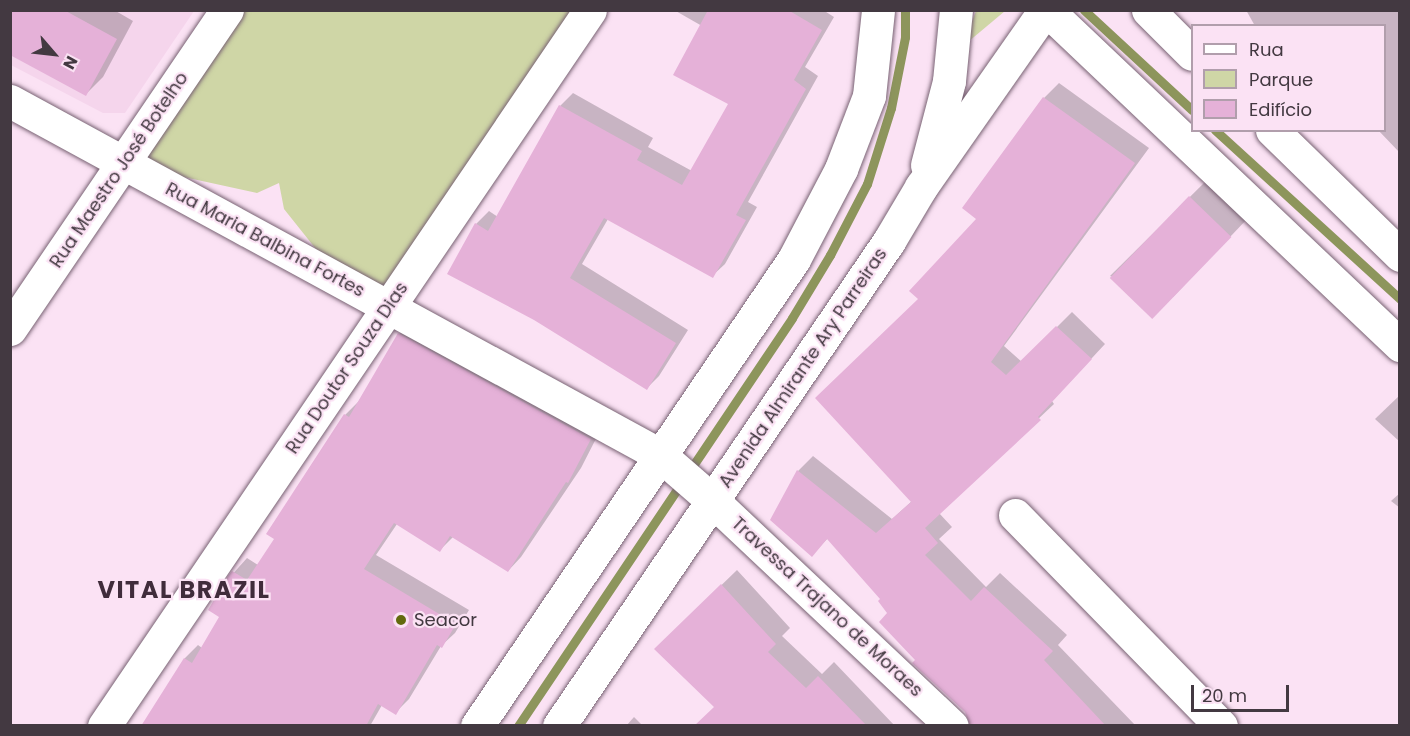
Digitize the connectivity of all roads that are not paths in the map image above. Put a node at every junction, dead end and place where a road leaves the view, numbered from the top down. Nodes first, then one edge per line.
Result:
1 (227, 10) edge
2 (590, 10) edge
3 (878, 10) edge
4 (956, 10) edge
5 (1046, 10) edge
6 (1148, 10) edge
7 (1191, 53) edge
8 (10, 102) edge
9 (1274, 132) edge
10 (124, 164) junction
11 (921, 187) junction
12 (1400, 255) edge
13 (388, 307) junction
14 (10, 329) edge
15 (1400, 345) edge
16 (667, 462) junction
17 (706, 495) junction
18 (1014, 515) dead end
19 (104, 726) edge
20 (477, 726) edge
21 (560, 726) edge
22 (952, 726) edge
23 (1221, 726) edge

1 - 10 street, Rua Maestro José Botelho
2 - 13 street, Rua Doutor Souza Dias
3 - 16 street
4 - 11 street
5 - 11 street, Avenida Almirante Ary Parreiras
5 - 15 street
6 - 7 street
8 - 10 street, Rua Maria Balbina Fortes
9 - 12 street
10 - 13 street, Rua Maria Balbina Fortes
10 - 14 street, Rua Maestro José Botelho
11 - 17 street, Avenida Almirante Ary Parreiras
13 - 16 street, Rua Maria Balbina Fortes
13 - 19 street, Rua Doutor Souza Dias
16 - 17 street, Travessa Trajano de Moraes
16 - 20 street
17 - 21 street, Avenida Almirante Ary Parreiras
17 - 22 street, Travessa Trajano de Moraes
18 - 23 street

